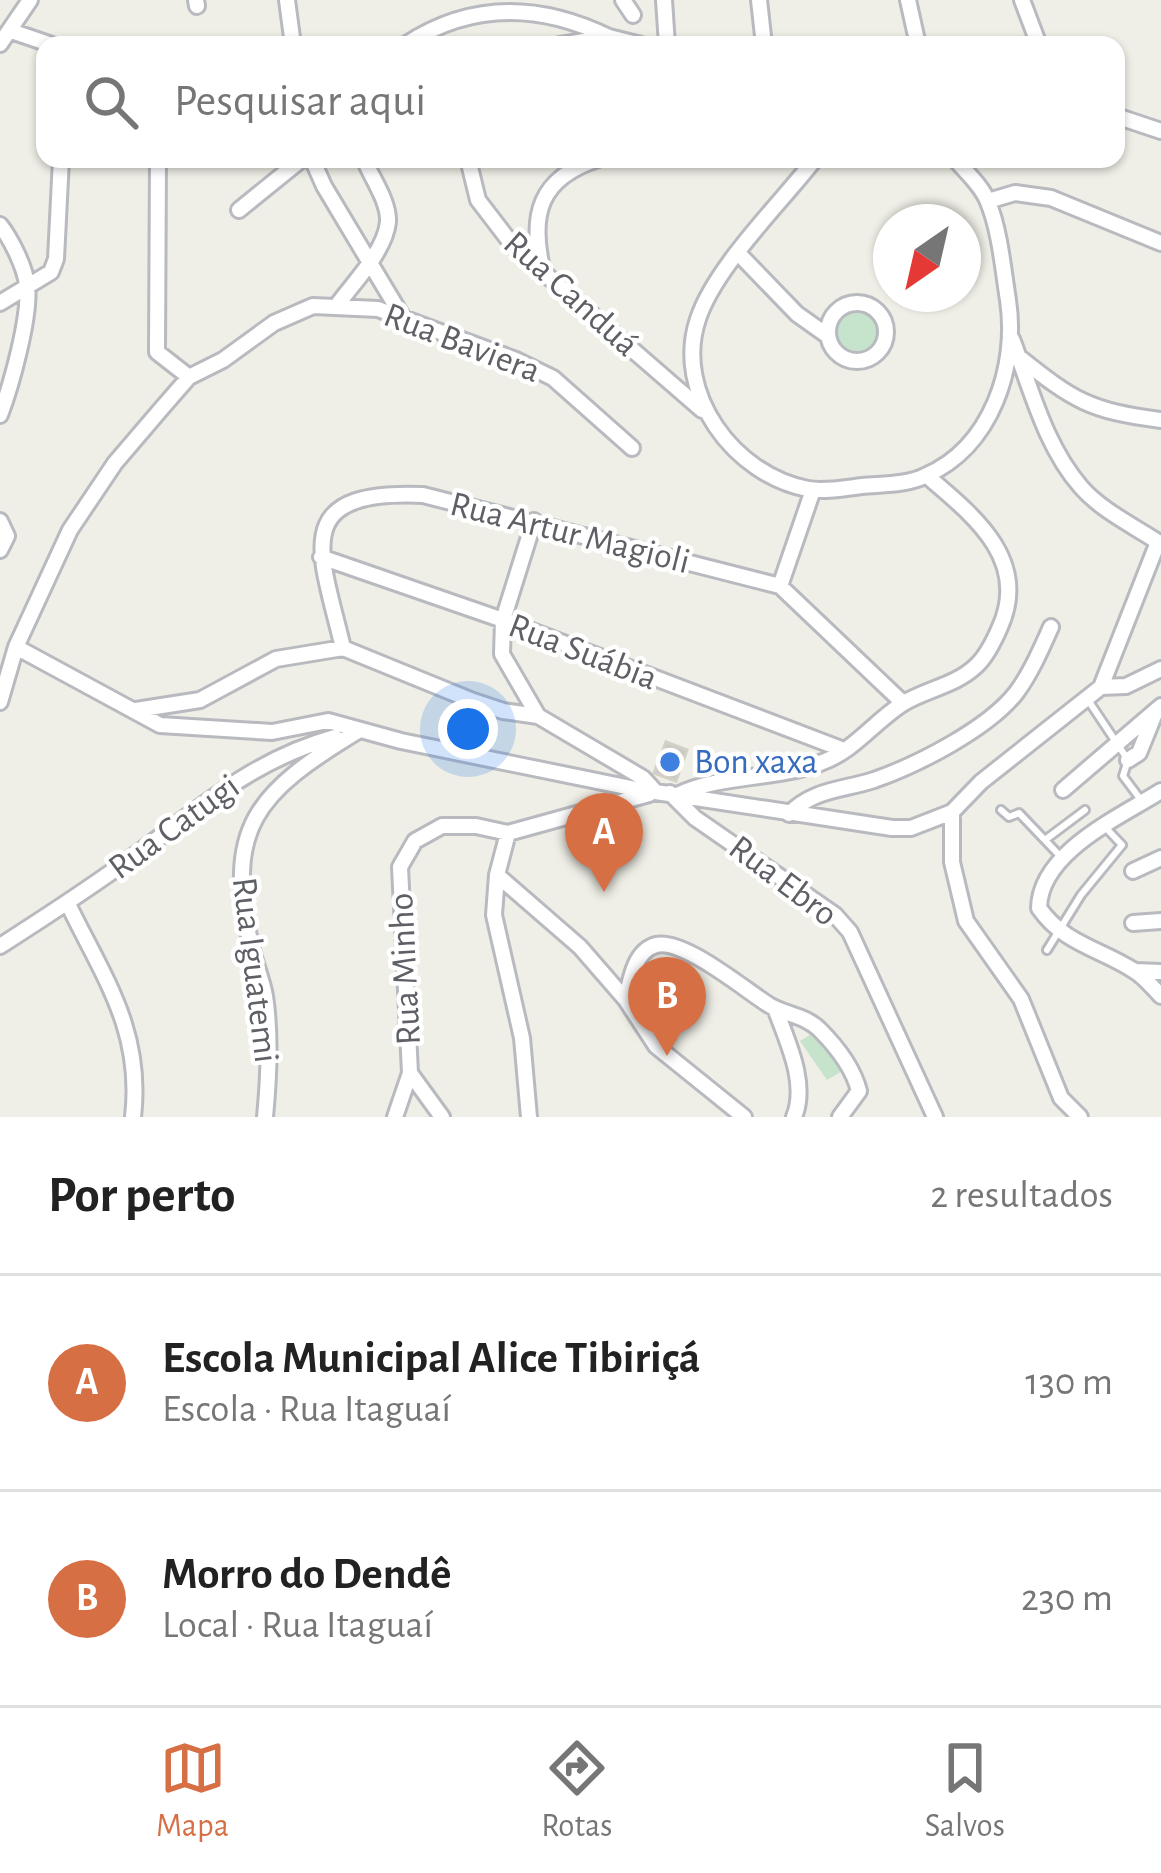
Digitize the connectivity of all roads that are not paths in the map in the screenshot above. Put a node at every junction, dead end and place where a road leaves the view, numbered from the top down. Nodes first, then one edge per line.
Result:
1 (30, 0) edge
2 (286, 0) edge
3 (623, 0) edge
4 (664, 0) edge
5 (759, 0) edge
6 (908, 0) edge
7 (1022, 0) edge
8 (633, 15) dead end
9 (11, 31) junction
10 (292, 36) edge
11 (422, 36) edge
12 (606, 36) edge
13 (666, 36) edge
14 (763, 36) edge
15 (916, 36) edge
16 (1036, 36) edge
17 (36, 40) edge
18 (0, 44) edge
19 (1125, 119) edge
20 (1161, 131) edge
21 (61, 168) edge
22 (158, 168) edge
23 (291, 168) edge
24 (316, 168) edge
25 (368, 168) edge
26 (469, 168) edge
27 (576, 168) edge
28 (808, 168) edge
29 (962, 168) edge
30 (988, 201) junction
31 (239, 210) dead end
32 (0, 225) edge
33 (1161, 243) edge
34 (739, 254) junction
35 (369, 260) junction
36 (543, 272) junction
37 (31, 283) junction
38 (0, 304) edge
39 (338, 304) junction
40 (403, 318) junction
41 (827, 336) junction
42 (1012, 339) junction
43 (1019, 357) junction
44 (189, 377) junction
45 (703, 410) junction
46 (0, 415) edge
47 (1161, 420) edge
48 (632, 448) dead end
49 (927, 476) junction
50 (813, 490) junction
51 (0, 521) edge
52 (534, 521) junction
53 (1160, 542) edge
54 (0, 550) edge
55 (321, 557) junction
56 (780, 586) junction
57 (503, 620) junction
58 (1052, 627) dead end
59 (16, 647) junction
60 (343, 648) junction
61 (4, 658) edge
62 (1161, 669) edge
63 (1101, 687) junction
64 (1087, 699) junction
65 (0, 702) edge
66 (903, 703) junction
67 (1158, 708) edge
68 (136, 710) junction
69 (538, 716) junction
70 (358, 731) junction
71 (1116, 746) junction
72 (844, 750) junction
73 (1128, 760) junction
74 (1063, 790) dead end
75 (1161, 791) edge
76 (665, 792) junction
77 (1143, 802) junction
78 (1085, 810) dead end
79 (1000, 811) dead end
80 (952, 812) junction
81 (788, 814) junction
82 (929, 823) junction
83 (1104, 826) junction
84 (508, 833) junction
85 (1045, 840) junction
86 (1161, 858) edge
87 (952, 862) junction
88 (1059, 866) junction
89 (1133, 871) dead end
90 (496, 875) junction
91 (68, 904) junction
92 (1161, 921) edge
93 (1133, 923) dead end
94 (1059, 930) junction
95 (0, 946) edge
96 (1046, 950) dead end
97 (1135, 970) junction
98 (1161, 972) edge
99 (1161, 996) edge
100 (626, 1000) junction
101 (775, 1008) junction
102 (410, 1073) junction
103 (133, 1117) edge
104 (266, 1117) edge
105 (395, 1117) edge
106 (442, 1117) edge
107 (530, 1117) edge
108 (744, 1117) edge
109 (794, 1117) edge
110 (840, 1117) edge
111 (935, 1117) edge
112 (1080, 1117) edge

1 - 9 street
2 - 10 street
3 - 8 street
4 - 13 street
5 - 14 street
6 - 15 street
7 - 16 street
9 - 17 street
9 - 18 street
11 - 12 street
19 - 20 street
21 - 37 street
22 - 44 street
23 - 31 street
24 - 35 street
25 - 35 street, Rua Baviera
26 - 36 street, Rua Canduá
27 - 36 street
28 - 34 street
29 - 30 street
30 - 33 street
30 - 42 street
32 - 37 street
34 - 41 street
34 - 45 street
35 - 39 street, Rua Baviera
35 - 40 street
36 - 45 street, Rua Canduá
37 - 38 street
37 - 46 street
39 - 40 street, Rua Baviera
39 - 44 street, Rua Baviera
40 - 48 street, Rua Baviera
41 - 41 street
42 - 43 street
42 - 49 street
43 - 47 street
43 - 53 street
44 - 59 street, Rua Baviera
45 - 50 street, Rua Canduá
49 - 50 street
49 - 66 street
50 - 56 street
51 - 54 street
52 - 55 street, Rua Artur Magioli
52 - 56 street, Rua Artur Magioli
52 - 57 street
53 - 63 street
55 - 57 street, Rua Suábia
55 - 60 street
56 - 66 street, Rua Artur Magioli
57 - 69 street
57 - 72 street, Rua Suábia
58 - 81 street
59 - 61 street, Rua Baviera
59 - 68 street
60 - 68 street
60 - 69 street
61 - 65 street, Rua Baviera
62 - 63 street
63 - 64 street
64 - 71 lane
64 - 80 street
66 - 72 street
67 - 71 street
67 - 73 street
68 - 70 street
69 - 76 street, Rua Ebro
70 - 76 street
70 - 91 street, Rua Catugi
70 - 104 street, Rua Iguatemi
71 - 73 lane
71 - 74 street
72 - 76 street
73 - 77 lane
75 - 77 street
76 - 81 street
76 - 84 street
76 - 111 street, Rua Ebro
77 - 83 street
78 - 85 lane
79 - 85 lane
80 - 82 street
80 - 87 street
81 - 82 street
82 - 87 street
83 - 88 street
83 - 94 lane
84 - 90 street
84 - 102 street, Rua Minho
85 - 88 lane
86 - 89 street
87 - 112 street
88 - 94 street
90 - 100 street
90 - 107 street
91 - 95 street, Rua Catugi
91 - 103 street
92 - 93 street
94 - 96 lane
94 - 97 street
97 - 98 street
97 - 99 street
100 - 101 street
100 - 108 street
101 - 109 street
101 - 110 street
102 - 105 street
102 - 106 street, Rua Minho

